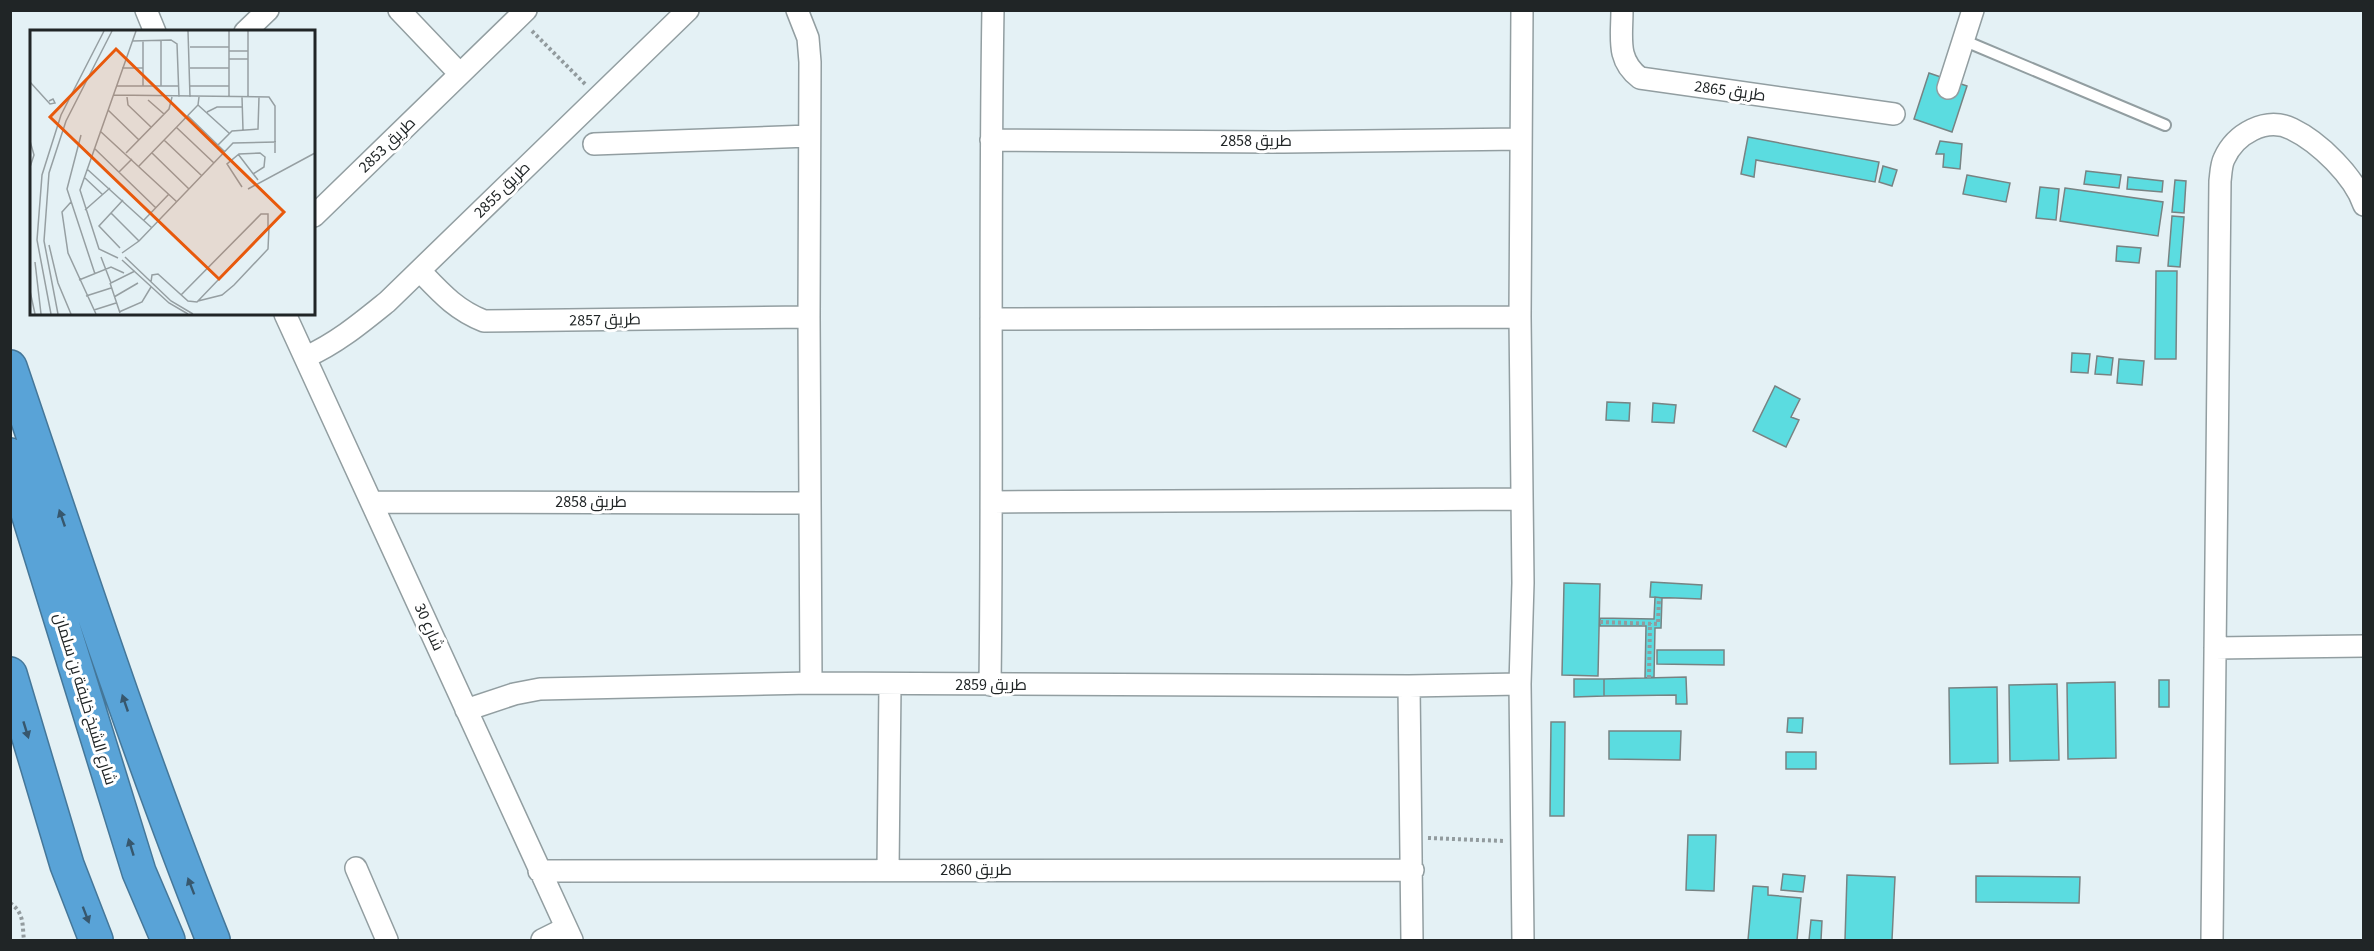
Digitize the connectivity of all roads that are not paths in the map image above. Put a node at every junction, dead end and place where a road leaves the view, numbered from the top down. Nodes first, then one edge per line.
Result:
1 (146, 10) edge
2 (268, 10) edge
3 (399, 10) edge
4 (688, 10) edge
5 (797, 10) edge
6 (993, 10) edge
7 (1522, 10) edge
8 (1622, 10) edge
9 (1973, 10) edge
10 (522, 14) edge
11 (154, 30) edge
12 (247, 30) edge
13 (1965, 41) junction
14 (460, 74) junction
15 (1948, 88) dead end
16 (1894, 114) dead end
17 (2165, 125) dead end
18 (809, 136) junction
19 (1521, 139) junction
20 (991, 140) junction
21 (594, 144) dead end
22 (2364, 205) edge
23 (315, 215) edge
24 (420, 271) junction
25 (285, 315) edge
26 (808, 317) junction
27 (1520, 317) junction
28 (991, 319) junction
29 (306, 357) junction
30 (10, 367) edge
31 (10, 455) edge
32 (1522, 499) junction
33 (373, 502) junction
34 (993, 502) junction
35 (809, 503) junction
36 (2364, 646) edge
37 (2215, 648) junction
38 (10, 674) edge
39 (811, 684) junction
40 (1520, 684) junction
41 (890, 685) junction
42 (990, 685) junction
43 (1409, 687) junction
44 (466, 710) junction
45 (356, 868) dead end
46 (888, 870) junction
47 (1413, 870) junction
48 (539, 871) junction
49 (569, 934) edge
50 (96, 940) edge
51 (168, 940) edge
52 (213, 940) edge
53 (387, 940) edge
54 (542, 940) edge
55 (1412, 940) edge
56 (1523, 940) edge
57 (2212, 940) edge

1 - 11 street
2 - 12 street
3 - 14 street
4 - 24 street, طريق 2855
5 - 18 street
6 - 20 street
7 - 19 street
8 - 16 street, طريق 2865
9 - 13 street
10 - 14 street, طريق 2853
13 - 15 street
13 - 17 lane
14 - 23 street, طريق 2853
18 - 21 street
18 - 26 street
19 - 20 street, طريق 2858
19 - 27 street
20 - 28 street
22 - 37 street
24 - 26 street, طريق 2857
24 - 29 street, طريق 2855
25 - 29 street, شارع 30
26 - 35 street
27 - 28 street
27 - 32 street
28 - 34 street
29 - 33 street, شارع 30
52 -> 30 highway
51 -> 31 highway, شارع الشيخ خليفة بن سلمان
32 - 34 street
32 - 40 street
33 - 35 street, طريق 2858
33 - 44 street, شارع 30
34 - 42 street
35 - 39 street
36 - 37 street
37 - 57 street
38 -> 50 highway
39 - 41 street, طريق 2859
39 - 44 street, طريق 2859
40 - 43 street, طريق 2859
40 - 56 street
41 - 42 street, طريق 2859
41 - 46 street
42 - 43 street, طريق 2859
43 - 47 street
44 - 48 street, شارع 30
45 - 53 street
46 - 47 street, طريق 2860
46 - 48 street, طريق 2860
47 - 55 street
48 - 49 street, شارع 30
49 - 54 street

